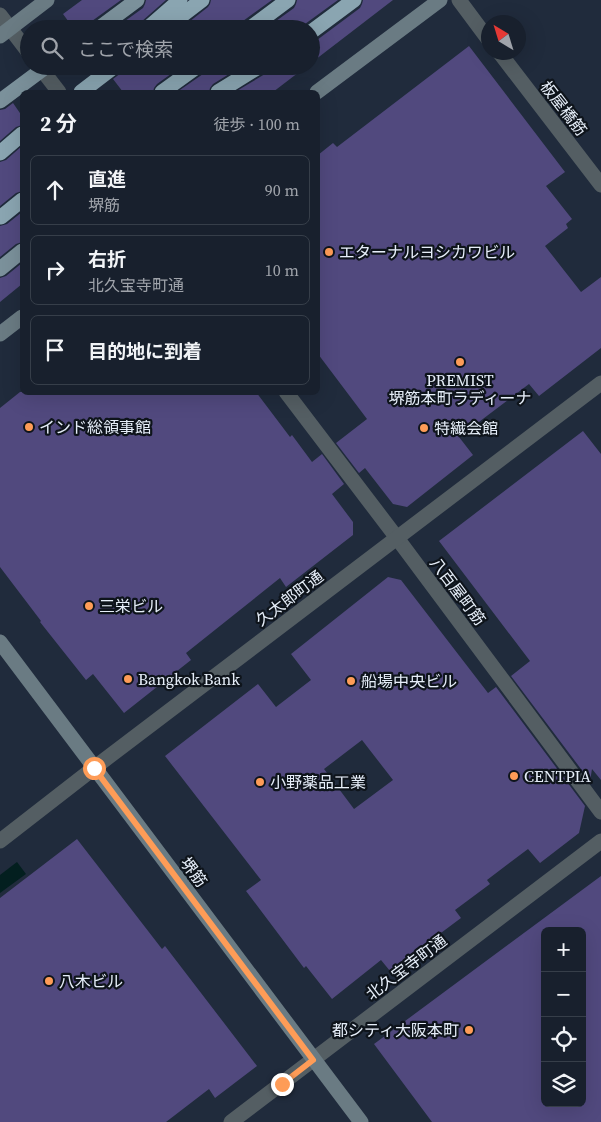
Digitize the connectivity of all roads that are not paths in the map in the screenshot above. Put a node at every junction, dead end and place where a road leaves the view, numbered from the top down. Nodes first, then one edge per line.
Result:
1 (47, 0) edge
2 (136, 0) edge
3 (180, 0) edge
4 (202, 0) edge
5 (288, 0) edge
6 (348, 0) edge
7 (354, 0) edge
8 (440, 0) edge
9 (459, 0) edge
10 (0, 15) edge
11 (21, 20) edge
12 (110, 20) edge
13 (157, 20) edge
14 (176, 20) edge
15 (261, 20) edge
16 (20, 21) edge
17 (320, 23) edge
18 (320, 24) edge
19 (481, 30) edge
20 (5, 32) edge
21 (20, 45) edge
22 (505, 60) edge
23 (35, 75) edge
24 (46, 75) edge
25 (92, 75) edge
26 (103, 75) edge
27 (186, 75) edge
28 (245, 75) edge
29 (248, 75) edge
30 (57, 90) edge
31 (74, 90) edge
32 (84, 90) edge
33 (165, 90) edge
34 (221, 90) edge
35 (229, 90) edge
36 (320, 90) edge
37 (0, 101) edge
38 (20, 138) edge
39 (0, 154) edge
40 (601, 185) edge
41 (20, 202) edge
42 (20, 205) edge
43 (0, 217) edge
44 (20, 253) edge
45 (0, 269) edge
46 (20, 319) edge
47 (0, 334) edge
48 (601, 383) edge
49 (288, 395) edge
50 (397, 538) junction
51 (0, 642) edge
52 (94, 768) junction
53 (601, 812) edge
54 (0, 841) edge
55 (601, 841) edge
56 (313, 1060) junction
57 (232, 1122) edge
58 (361, 1122) edge

1 - 11 main road
2 - 12 main road
3 - 13 highway
4 - 14 highway
5 - 15 highway
6 - 17 main road
7 - 18 highway
8 - 36 main road
9 - 19 street
10 - 20 street
16 - 20 main road
20 - 21 street
22 - 40 street, 板屋橋筋
23 - 37 main road, bridge
24 - 30 street
25 - 31 highway
26 - 32 highway
27 - 33 highway
28 - 34 highway
29 - 35 main road
38 - 39 highway
41 - 43 highway
42 - 43 highway
44 - 45 main road
46 - 47 main road
48 - 50 street, 久太郎町通
49 - 50 street, 八百屋町筋
50 - 52 street, 久太郎町通
50 - 53 street, 八百屋町筋
51 - 52 main road, 堺筋
52 - 54 street, 久太郎町通
52 - 56 main road, 堺筋
55 - 56 street, 北久宝寺町通
56 - 57 street, 北久宝寺町通
56 - 58 main road, 堺筋

